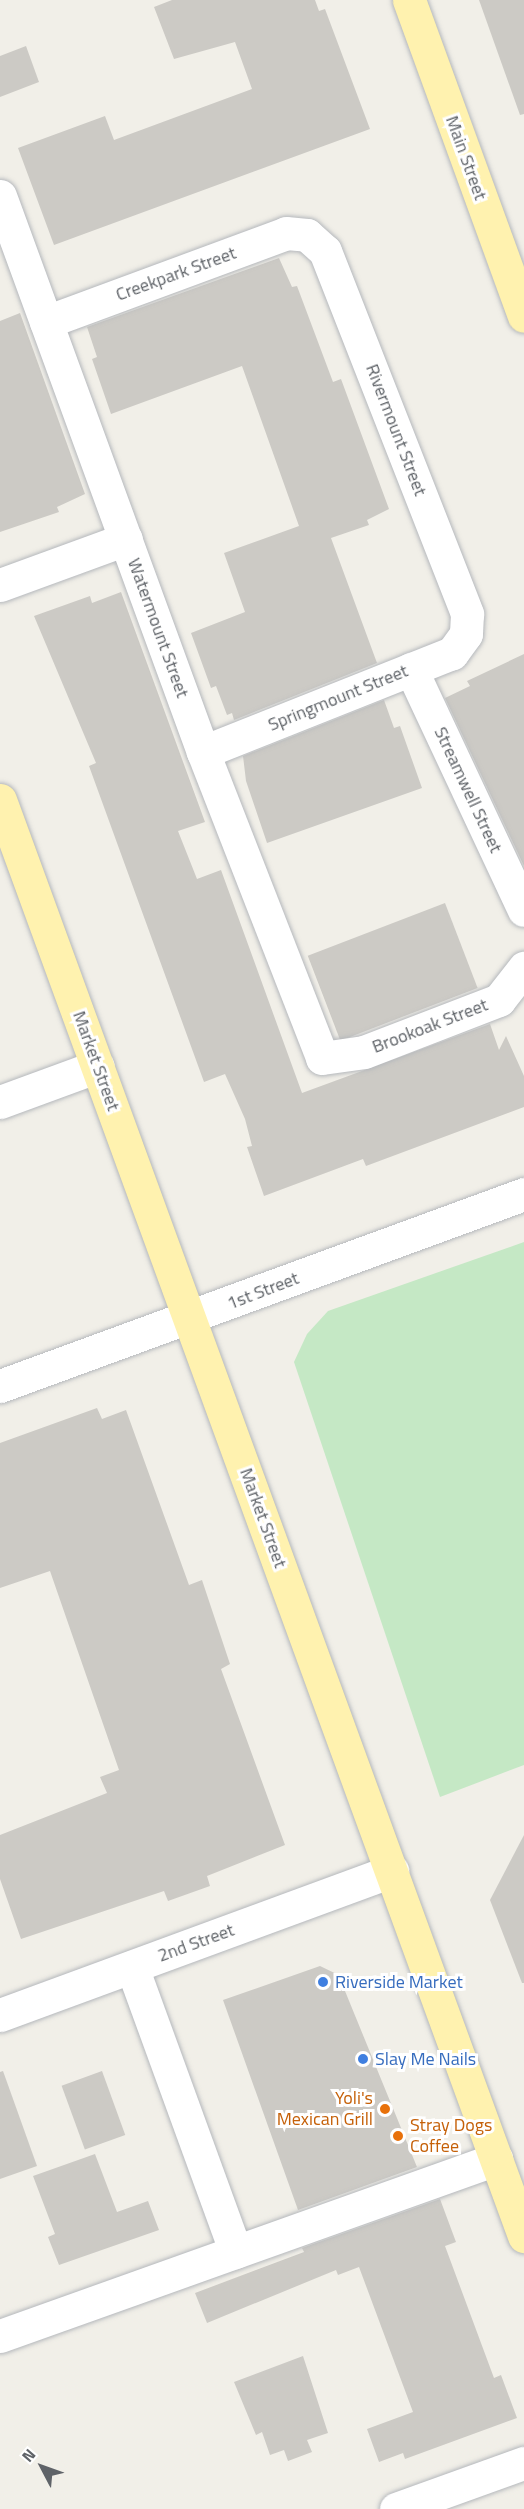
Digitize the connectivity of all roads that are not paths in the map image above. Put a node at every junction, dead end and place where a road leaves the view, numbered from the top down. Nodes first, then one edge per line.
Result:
1 (409, 0) edge
2 (0, 196) edge
3 (307, 235) joint
4 (524, 316) edge
5 (46, 322) junction
6 (126, 539) junction
7 (0, 585) edge
8 (466, 634) joint
9 (411, 669) junction
10 (203, 752) junction
11 (2, 814) edge
12 (524, 910) edge
13 (524, 969) edge
14 (322, 1058) joint
15 (98, 1066) junction
16 (0, 1102) edge
17 (524, 1194) edge
18 (190, 1319) junction
19 (0, 1386) edge
20 (392, 1871) junction
21 (132, 1967) junction
22 (0, 2015) edge
23 (496, 2158) junction
24 (524, 2236) edge
25 (236, 2252) junction
26 (0, 2337) edge
27 (524, 2463) edge
28 (396, 2509) edge

1 - 4 main road, Main Street
2 - 5 street, Watermount Street
3 - 5 street, Creekpark Street
3 - 8 street, Rivermount Street
5 - 6 street, Watermount Street
6 - 7 street
6 - 10 street, Watermount Street
8 - 9 street, Springmount Street
9 - 10 street, Springmount Street
9 - 12 street, Streamwell Street
10 - 14 street, Watermount Street
11 - 15 main road, Market Street
13 - 14 street, Brookoak Street
15 - 16 street
15 - 18 main road, Market Street
17 - 18 street, 1st Street
18 - 19 street, 1st Street
18 - 20 main road, Market Street
20 - 21 street, 2nd Street
20 - 23 main road, Market Street
21 - 22 street, 2nd Street
21 - 25 street
23 - 24 main road, Market Street
23 - 25 street
25 - 26 street
27 - 28 street

